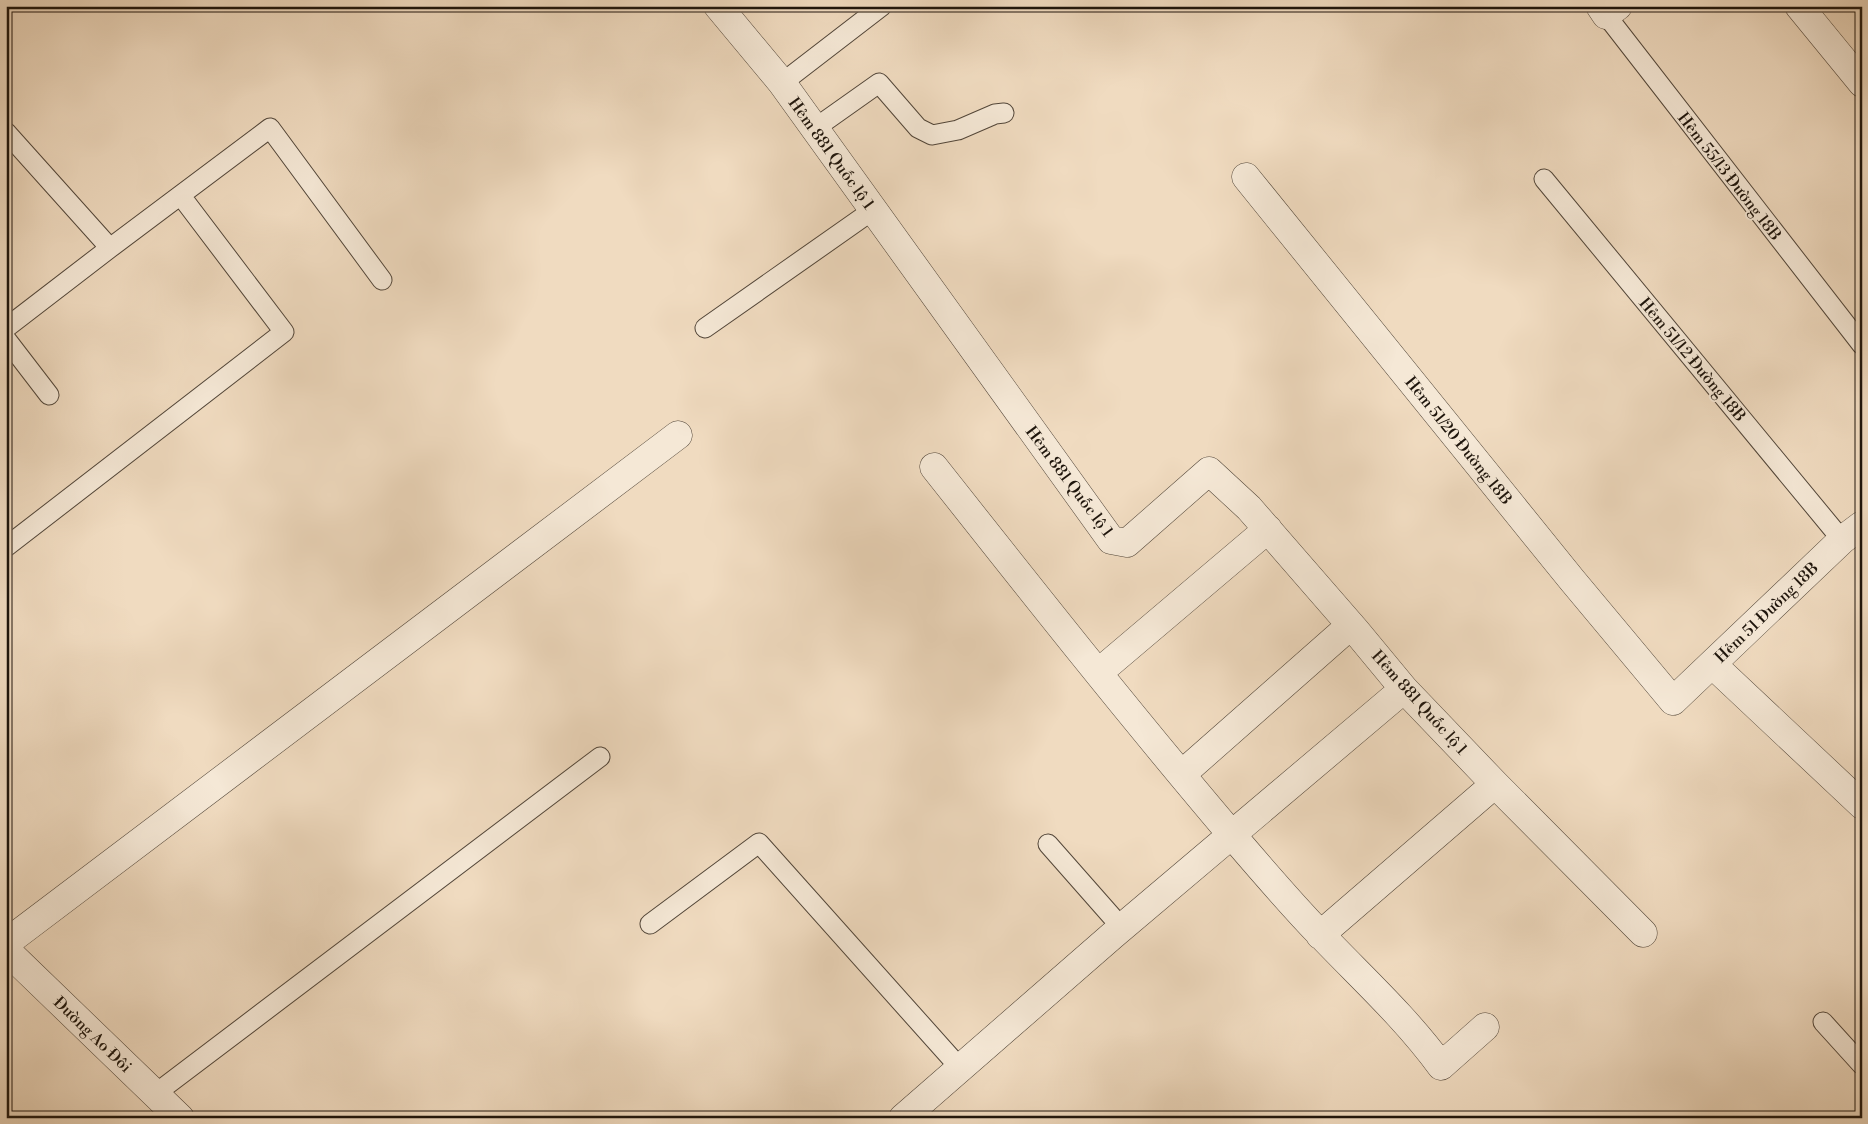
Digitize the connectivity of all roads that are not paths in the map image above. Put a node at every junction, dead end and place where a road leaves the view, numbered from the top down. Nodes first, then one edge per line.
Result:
1 (718, 6) edge
2 (882, 6) edge
3 (1799, 6) edge
4 (1608, 9) edge
5 (782, 83) junction
6 (1862, 83) edge
7 (1004, 113) dead end
8 (814, 128) junction
9 (6, 132) edge
10 (1246, 177) dead end
11 (1544, 179) dead end
12 (181, 196) junction
13 (873, 210) junction
14 (110, 248) junction
15 (382, 280) dead end
16 (6, 328) edge
17 (705, 328) dead end
18 (6, 339) edge
19 (1862, 345) edge
20 (49, 395) dead end
21 (678, 435) dead end
22 (934, 467) dead end
23 (1268, 529) junction
24 (1852, 533) edge
25 (6, 547) edge
26 (1351, 625) junction
27 (1712, 664) junction
28 (1098, 673) junction
29 (1404, 689) junction
30 (1673, 702) joint
31 (600, 756) dead end
32 (1182, 774) junction
33 (1495, 784) junction
34 (1862, 804) edge
35 (1232, 834) junction
36 (1048, 844) dead end
37 (650, 924) dead end
38 (1122, 928) junction
39 (1643, 934) dead end
40 (1320, 935) junction
41 (6, 944) edge
42 (6, 950) edge
43 (1824, 1022) dead end
44 (1485, 1027) dead end
45 (1862, 1065) edge
46 (960, 1068) junction
47 (155, 1094) junction
48 (180, 1118) edge
49 (903, 1118) edge

1 - 5 street, Hẻm 881 Quốc lộ 1
2 - 5 lane
3 - 6 street
4 - 19 lane, Hẻm 55/13 Đường 18B
5 - 8 street, Hẻm 881 Quốc lộ 1
7 - 8 lane
8 - 13 street, Hẻm 881 Quốc lộ 1
9 - 14 lane
10 - 30 street, Hẻm 51/20 Đường 18B
11 - 24 lane, Hẻm 51/12 Đường 18B
12 - 14 lane
12 - 15 lane
12 - 25 lane
13 - 17 lane
13 - 23 street, Hẻm 881 Quốc lộ 1
14 - 16 lane
18 - 20 lane
21 - 41 street
22 - 28 street
23 - 26 street, Hẻm 881 Quốc lộ 1
23 - 28 street
24 - 27 street, Hẻm 51 Đường 18B
26 - 29 street, Hẻm 881 Quốc lộ 1
26 - 32 street
27 - 30 street, Hẻm 51 Đường 18B
27 - 34 street
28 - 32 street
29 - 33 street, Hẻm 881 Quốc lộ 1
29 - 35 street
31 - 47 lane
32 - 35 street
33 - 39 street
33 - 40 street
35 - 38 street
35 - 40 street
36 - 38 lane
37 - 46 lane
38 - 46 street
40 - 44 street
42 - 47 street, Đường Ao Đôi
43 - 45 lane
46 - 49 street
47 - 48 street, Đường Ao Đôi

